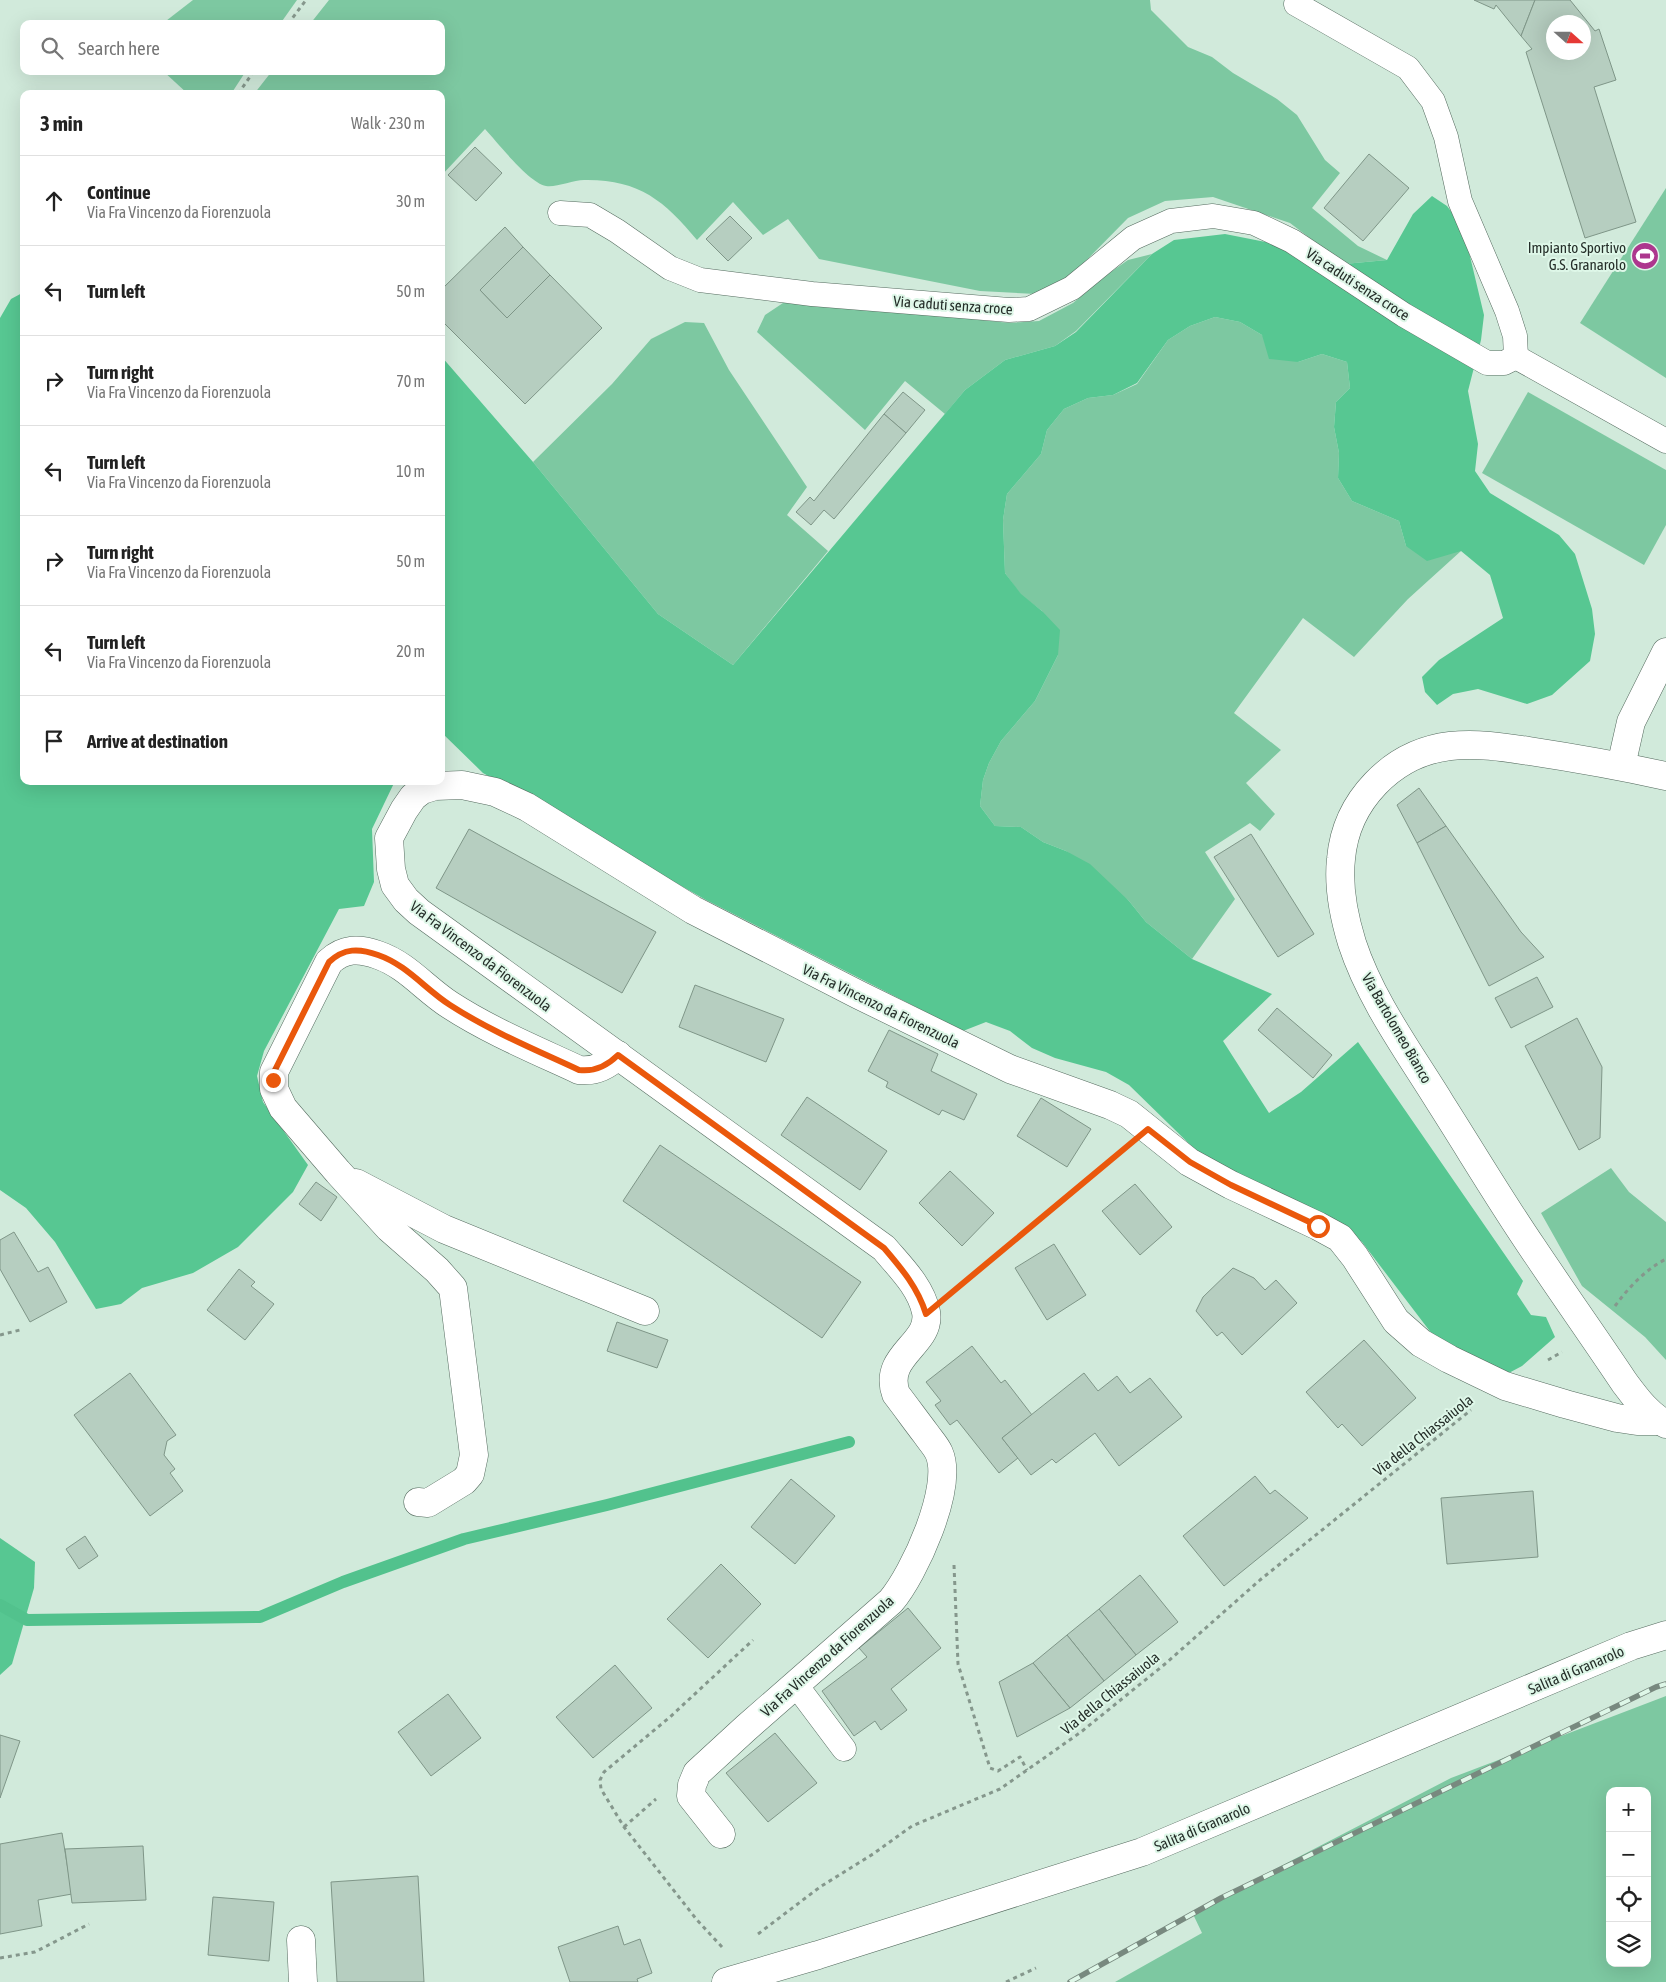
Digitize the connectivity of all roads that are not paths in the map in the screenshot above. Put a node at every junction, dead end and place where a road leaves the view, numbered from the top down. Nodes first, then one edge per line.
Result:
1 (1296, 4) dead end
2 (560, 213) dead end
3 (1516, 358) junction
4 (1666, 441) edge
5 (1666, 652) edge
6 (1621, 766) junction
7 (1666, 776) edge
8 (444, 785) edge
9 (445, 785) edge
10 (618, 1055) junction
11 (338, 1172) junction
12 (645, 1311) dead end
13 (1663, 1422) edge
14 (418, 1502) dead end
15 (1666, 1635) edge
16 (796, 1685) junction
17 (844, 1749) dead end
18 (721, 1834) dead end
19 (301, 1940) dead end
20 (303, 1982) edge
21 (726, 1982) edge

1 - 3 lane
2 - 3 lane, Via caduti senza croce
3 - 4 lane
5 - 6 street
6 - 7 street, Via Bartolomeo Bianco
6 - 13 street, Via Bartolomeo Bianco
8 - 10 street, Via Fra Vincenzo da Fiorenzuola
9 - 13 street, Via Fra Vincenzo da Fiorenzuola
10 - 11 street
10 - 16 street, Via Fra Vincenzo da Fiorenzuola
11 - 12 street
11 - 14 street
15 - 21 street, Salita di Granarolo
16 - 17 lane
16 - 18 street, Via Fra Vincenzo da Fiorenzuola
19 - 20 street

